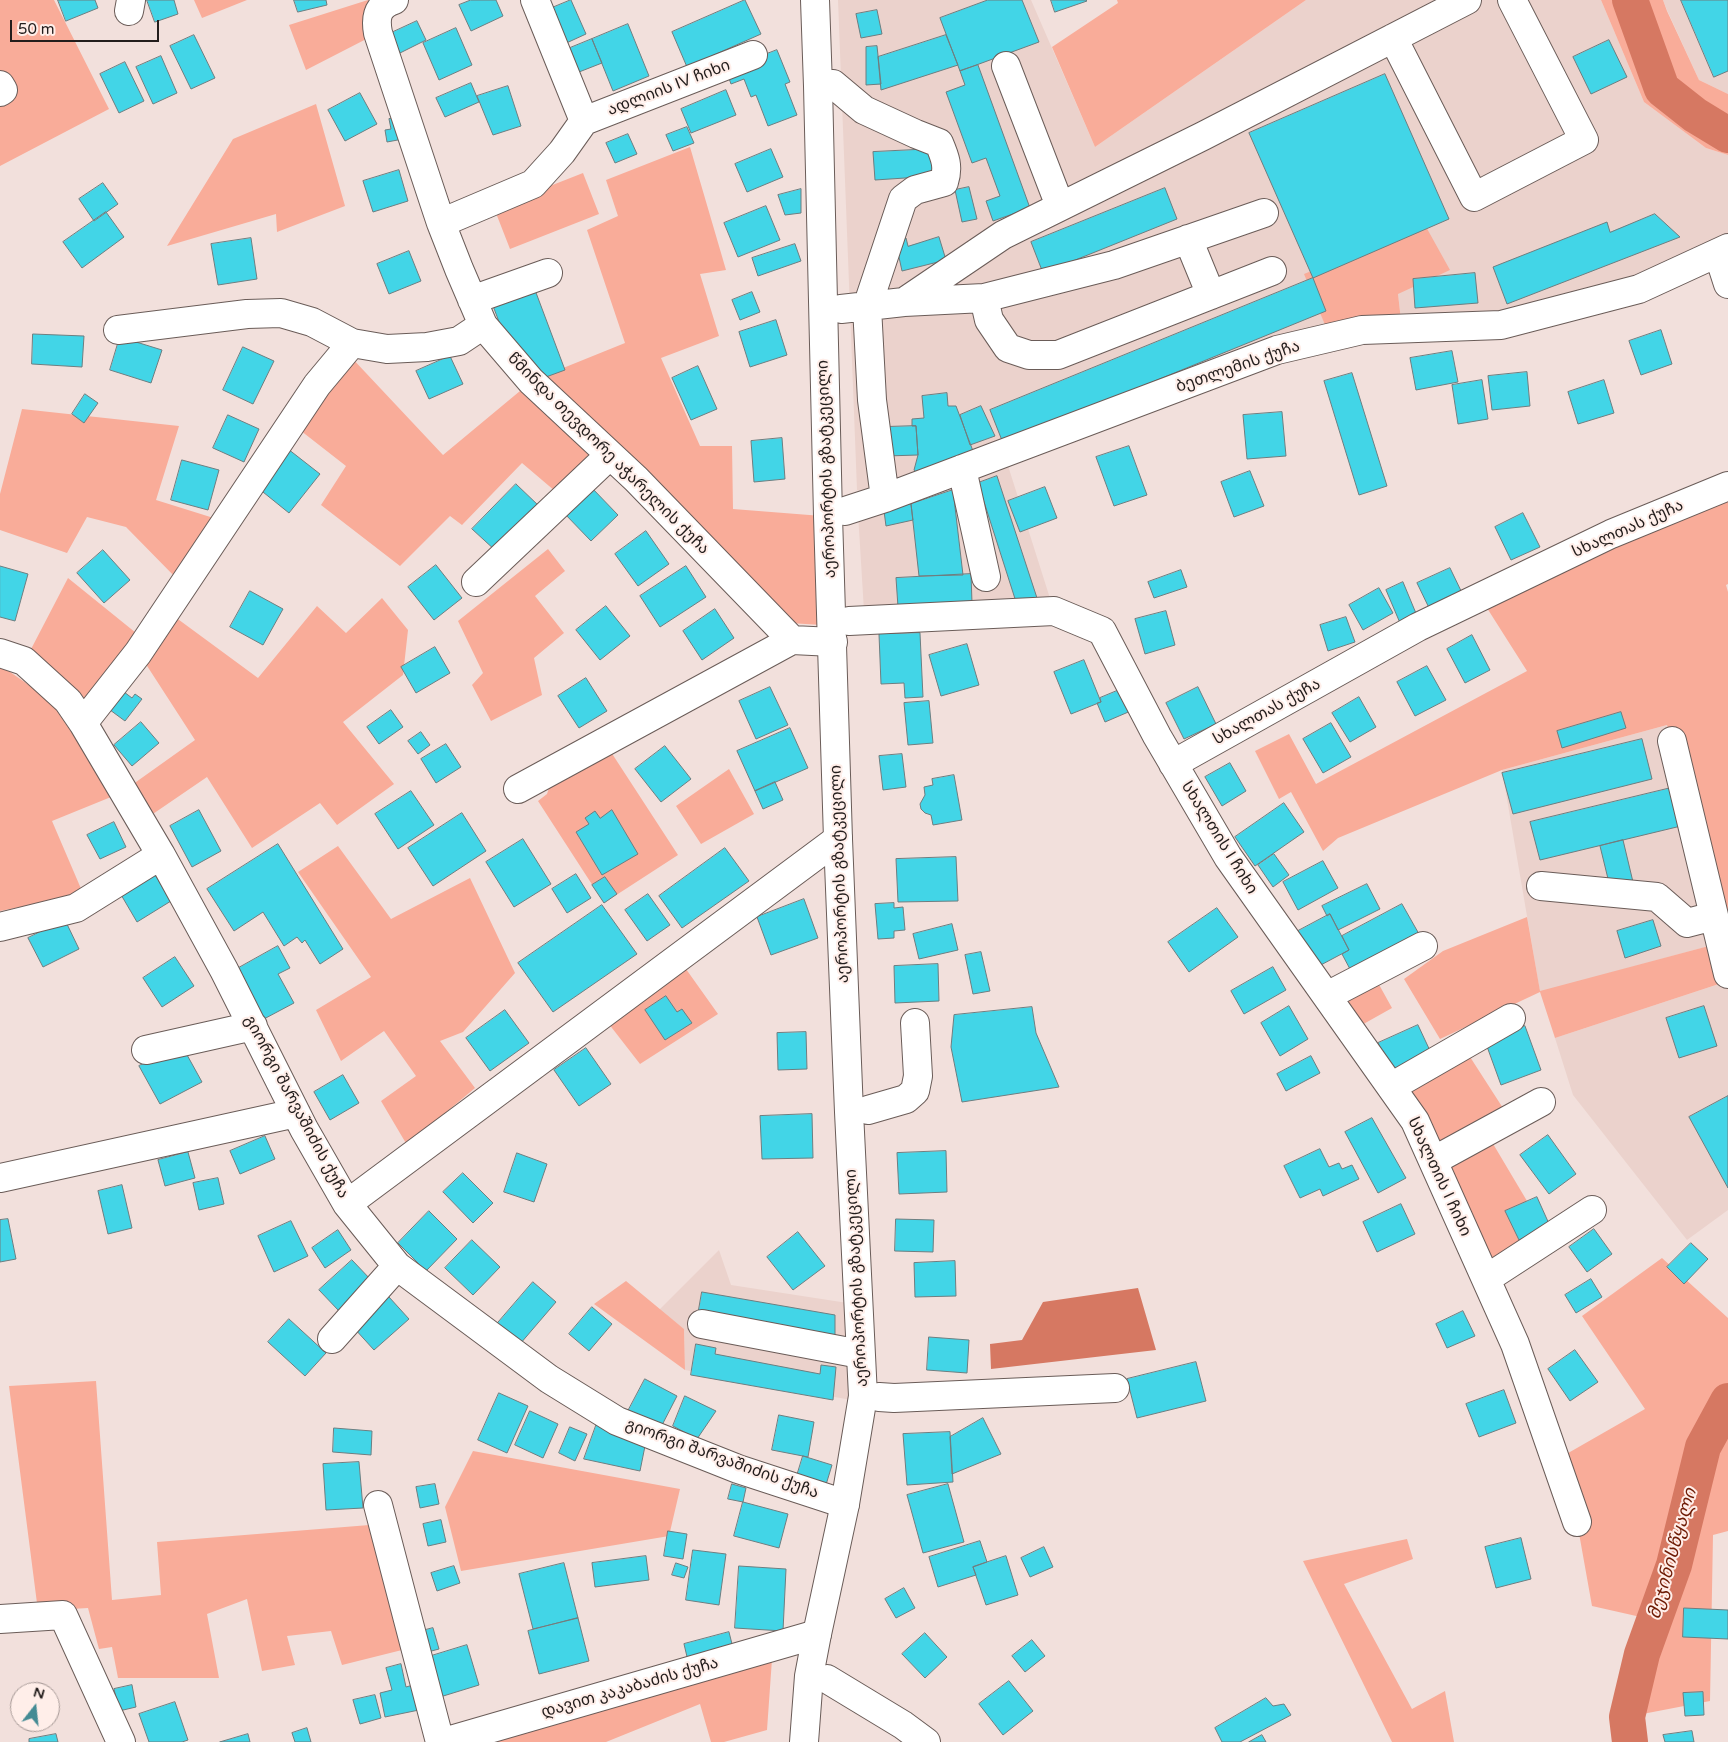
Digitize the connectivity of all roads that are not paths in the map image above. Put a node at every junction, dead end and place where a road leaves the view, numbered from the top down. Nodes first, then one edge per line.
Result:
1 (534, 0) edge
2 (815, 0) edge
3 (829, 0) edge
4 (1467, 0) edge
5 (1512, 0) edge
6 (379, 6) edge
7 (1393, 38) junction
8 (753, 55) dead end
9 (1006, 66) dead end
10 (833, 84) junction
11 (0, 85) edge
12 (0, 92) edge
13 (584, 121) junction
14 (1060, 206) junction
15 (1264, 212) dead end
16 (441, 223) junction
17 (1188, 239) junction
18 (1723, 251) edge
19 (1272, 271) dead end
20 (548, 272) dead end
21 (1728, 284) edge
22 (1211, 295) junction
23 (984, 298) junction
24 (472, 300) junction
25 (904, 302) junction
26 (854, 308) junction
27 (484, 325) junction
28 (118, 330) dead end
29 (352, 343) junction
30 (610, 455) junction
31 (962, 469) junction
32 (1728, 486) edge
33 (885, 498) junction
34 (845, 511) junction
35 (986, 577) dead end
36 (476, 582) dead end
37 (841, 631) junction
38 (792, 640) junction
39 (0, 653) edge
40 (84, 723) junction
41 (1672, 741) dead end
42 (1173, 764) junction
43 (518, 789) dead end
44 (838, 839) junction
45 (161, 855) junction
46 (1542, 886) dead end
47 (1714, 916) junction
48 (0, 927) edge
49 (1724, 942) edge
50 (1424, 946) dead end
51 (1728, 974) edge
52 (1327, 996) junction
53 (1511, 1018) dead end
54 (915, 1023) dead end
55 (253, 1026) junction
56 (146, 1050) dead end
57 (1391, 1087) junction
58 (1541, 1102) dead end
59 (868, 1110) junction
60 (296, 1113) junction
61 (1433, 1160) junction
62 (0, 1178) edge
63 (347, 1204) junction
64 (1592, 1210) dead end
65 (397, 1266) junction
66 (1486, 1279) junction
67 (702, 1324) dead end
68 (332, 1339) dead end
69 (860, 1354) junction
70 (1115, 1388) dead end
71 (879, 1397) junction
72 (845, 1504) junction
73 (378, 1505) dead end
74 (1577, 1522) dead end
75 (0, 1618) edge
76 (816, 1634) junction
77 (827, 1679) junction
78 (121, 1742) edge
79 (442, 1742) edge
80 (804, 1742) edge
81 (822, 1742) edge
82 (926, 1742) edge

1 - 13 main road
2 - 37 main road, აეროპორტის გზატკეცილი
3 - 10 main road, აეროპორტის გზატკეცილი
4 - 7 main road
5 - 7 main road
6 - 16 main road, წმინდა თევდორე აჭარელის ქუჩა
7 - 14 main road
8 - 13 main road, ადლიის IV ჩიხი
9 - 14 main road
10 - 26 main road, აეროპორტის გზატკეცილი
10 - 26 main road
11 - 12 main road
13 - 16 main road
14 - 25 main road
15 - 17 main road
16 - 24 main road, წმინდა თევდორე აჭარელის ქუჩა
17 - 22 main road
17 - 23 main road
18 - 21 main road
18 - 31 main road, ბეთლემის ქუჩა
19 - 22 main road
20 - 24 main road
22 - 23 main road
23 - 25 main road
24 - 27 main road, წმინდა თევდორე აჭარელის ქუჩა
25 - 26 main road
26 - 33 main road
26 - 34 main road, აეროპორტის გზატკეცილი
27 - 29 main road
27 - 30 main road, წმინდა თევდორე აჭარელის ქუჩა
28 - 29 main road
29 - 40 main road
30 - 36 main road
30 - 38 main road, წმინდა თევდორე აჭარელის ქუჩა
31 - 33 main road, ბეთლემის ქუჩა
31 - 35 main road
32 - 42 main road, სხალთას ქუჩა
33 - 34 main road, ბეთლემის ქუჩა
34 - 37 main road, აეროპორტის გზატკეცილი
37 - 38 main road
37 - 42 main road
37 - 44 main road, აეროპორტის გზატკეცილი
37 - 59 main road, აეროპორტის გზატკეცილი
38 - 43 main road
39 - 40 main road, გიორგი შარვაშიძის ქუჩა
40 - 45 main road, გიორგი შარვაშიძის ქუჩა
41 - 47 main road
42 - 52 main road, სხალთის I ჩიხი
44 - 63 main road
44 - 69 main road, აეროპორტის გზატკეცილი
45 - 48 main road
45 - 55 main road, გიორგი შარვაშიძის ქუჩა
46 - 47 main road
47 - 49 main road
49 - 51 main road
50 - 52 main road
52 - 57 main road, სხალთის I ჩიხი
53 - 57 main road
54 - 59 main road
55 - 56 main road
55 - 60 main road, გიორგი შარვაშიძის ქუჩა
57 - 61 main road, სხალთის I ჩიხი
58 - 61 main road
59 - 71 main road, აეროპორტის გზატკეცილი
60 - 62 main road
60 - 63 main road, გიორგი შარვაშიძის ქუჩა
61 - 66 main road, სხალთის I ჩიხი
63 - 65 main road, გიორგი შარვაშიძის ქუჩა
64 - 66 main road
65 - 68 main road
65 - 72 main road, გიორგი შარვაშიძის ქუჩა
66 - 74 main road, სხალთის I ჩიხი
67 - 69 main road
69 - 72 main road, აეროპორტის გზატკეცილი
70 - 71 main road
71 - 77 main road, აეროპორტის გზატკეცილი
72 - 76 main road, აეროპორტის გზატკეცილი
73 - 79 main road
75 - 78 main road
76 - 79 main road, დავით კაკაბაძის ქუჩა
76 - 80 main road, აეროპორტის გზატკეცილი
77 - 81 main road, აეროპორტის გზატკეცილი
77 - 82 main road

